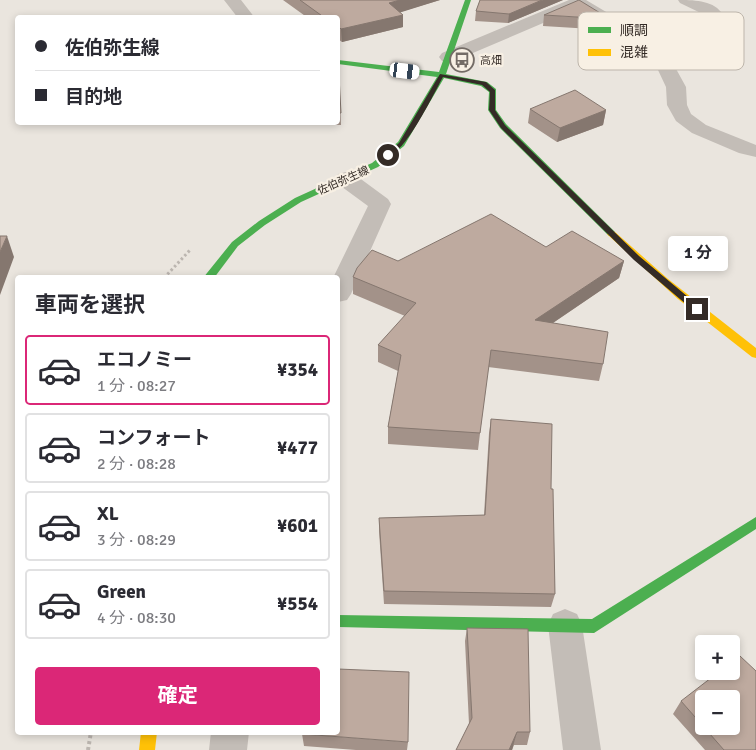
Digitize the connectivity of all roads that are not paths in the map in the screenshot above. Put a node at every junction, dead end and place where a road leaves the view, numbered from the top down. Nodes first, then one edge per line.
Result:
1 (232, 0) edge
2 (468, 0) edge
3 (686, 0) edge
4 (578, 1) edge
5 (596, 12) edge
6 (713, 12) dead end
7 (244, 15) edge
8 (448, 57) junction
9 (340, 62) edge
10 (667, 70) edge
11 (442, 75) junction
12 (756, 151) edge
13 (346, 179) junction
14 (210, 275) edge
15 (340, 290) edge
16 (756, 354) edge
17 (756, 522) edge
18 (340, 621) edge
19 (565, 625) junction
20 (149, 735) edge
21 (230, 735) edge
22 (147, 750) edge
23 (228, 750) edge
24 (582, 750) edge

1 - 7 street
2 - 8 street, 佐伯弥生線
3 - 6 street
4 - 5 street
4 - 8 street
8 - 11 street, 佐伯弥生線
9 - 11 street
10 - 12 street
11 - 13 street, 佐伯弥生線
11 - 16 street
13 - 14 street, 佐伯弥生線
13 - 15 street
17 - 19 street
18 - 19 street
19 - 24 street
20 - 22 street
21 - 23 street

